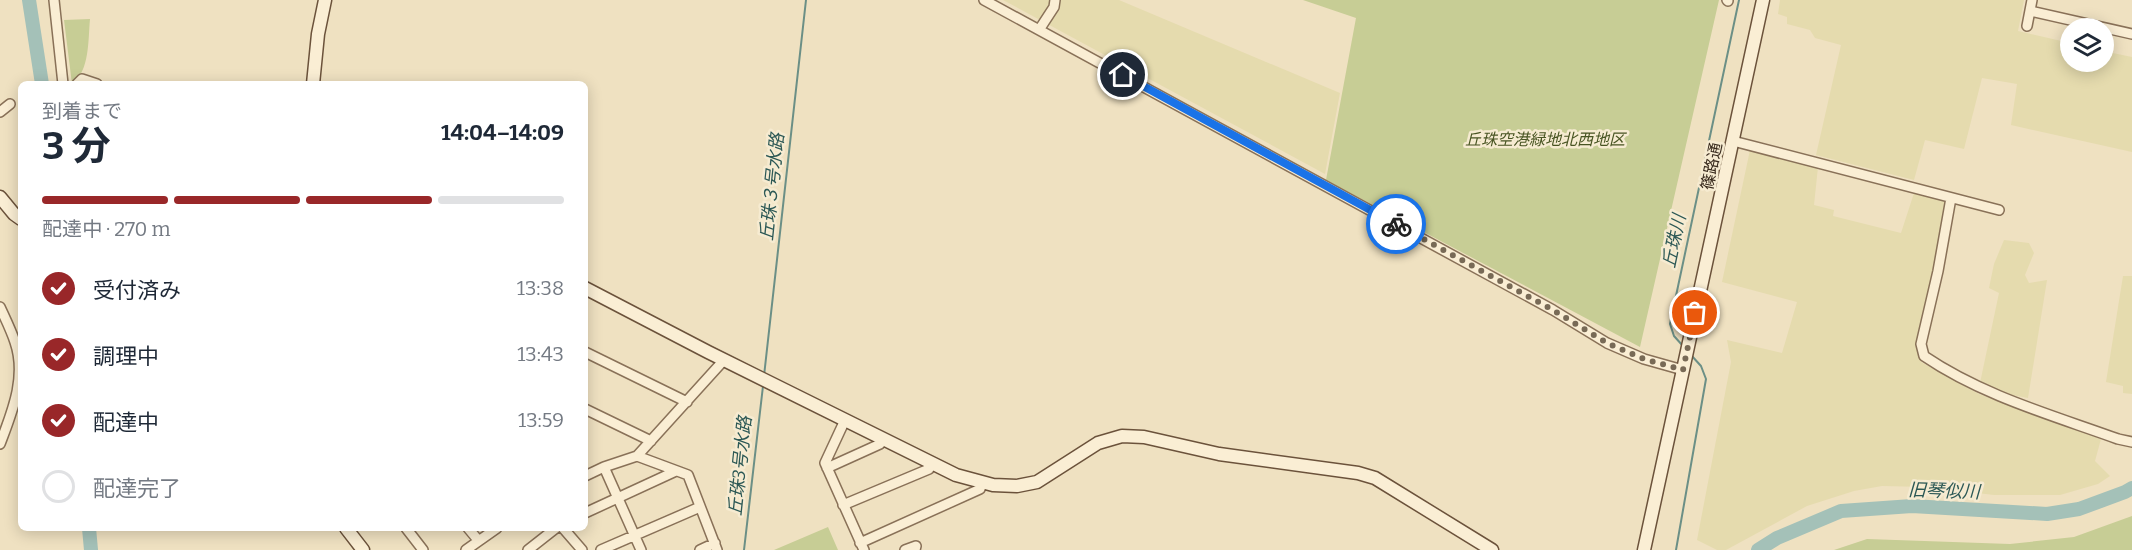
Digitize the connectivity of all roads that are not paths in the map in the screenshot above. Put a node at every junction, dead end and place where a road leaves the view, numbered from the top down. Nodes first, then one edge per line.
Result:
1 (54, 0) edge
2 (325, 0) edge
3 (984, 0) edge
4 (1055, 0) edge
5 (1763, 0) edge
6 (2032, 0) edge
7 (2030, 11) junction
8 (2027, 26) dead end
9 (1039, 30) junction
10 (2132, 34) edge
11 (63, 81) edge
12 (313, 81) edge
13 (10, 104) dead end
14 (0, 112) edge
15 (1733, 141) junction
16 (0, 197) edge
17 (1951, 198) junction
18 (1999, 210) dead end
19 (18, 217) edge
20 (588, 291) edge
21 (0, 307) edge
22 (588, 353) edge
23 (18, 359) edge
24 (724, 360) junction
25 (1684, 365) junction
26 (18, 387) edge
27 (687, 402) junction
28 (588, 410) edge
29 (845, 420) junction
30 (883, 439) junction
31 (651, 441) junction
32 (2132, 442) edge
33 (0, 444) edge
34 (637, 456) junction
35 (932, 463) junction
36 (604, 467) junction
37 (588, 468) edge
38 (827, 468) junction
39 (595, 471) junction
40 (676, 471) junction
41 (588, 474) edge
42 (982, 483) junction
43 (618, 497) junction
44 (843, 505) junction
45 (700, 507) junction
46 (588, 512) edge
47 (348, 531) edge
48 (408, 531) edge
49 (470, 531) edge
50 (492, 531) edge
51 (552, 531) edge
52 (566, 531) edge
53 (634, 534) junction
54 (478, 540) junction
55 (862, 546) edge
56 (716, 547) edge
57 (363, 550) edge
58 (423, 550) edge
59 (466, 550) edge
60 (528, 550) edge
61 (582, 550) edge
62 (601, 550) edge
63 (641, 550) edge
64 (700, 550) edge
65 (905, 550) edge
66 (915, 550) edge
67 (1492, 550) edge
68 (1644, 550) edge

1 - 11 street
2 - 12 street
3 - 9 street
4 - 9 street
5 - 15 street, 篠路通
6 - 7 street
7 - 8 street
7 - 10 street
9 - 25 street
13 - 14 street
15 - 17 street
15 - 25 street, 篠路通
16 - 19 street
17 - 18 street
17 - 32 street
20 - 24 street
21 - 23 street
22 - 27 street
24 - 27 street
24 - 29 street
25 - 68 street, 篠路通
26 - 33 street
27 - 31 street
28 - 31 street
29 - 30 street
29 - 38 street
30 - 35 street
30 - 38 street
31 - 34 street
34 - 36 street
34 - 40 street
35 - 42 street
35 - 44 street
36 - 39 street
36 - 43 street
37 - 39 street
38 - 44 street
39 - 41 street
40 - 43 street
40 - 45 street
42 - 55 street
42 - 67 street
43 - 46 street
43 - 53 street
44 - 55 street
45 - 53 street
45 - 56 street
47 - 57 street
48 - 58 street
49 - 54 street
50 - 54 street
51 - 60 street
52 - 61 street
53 - 62 street
53 - 63 street
54 - 59 street
56 - 64 street
65 - 66 street

